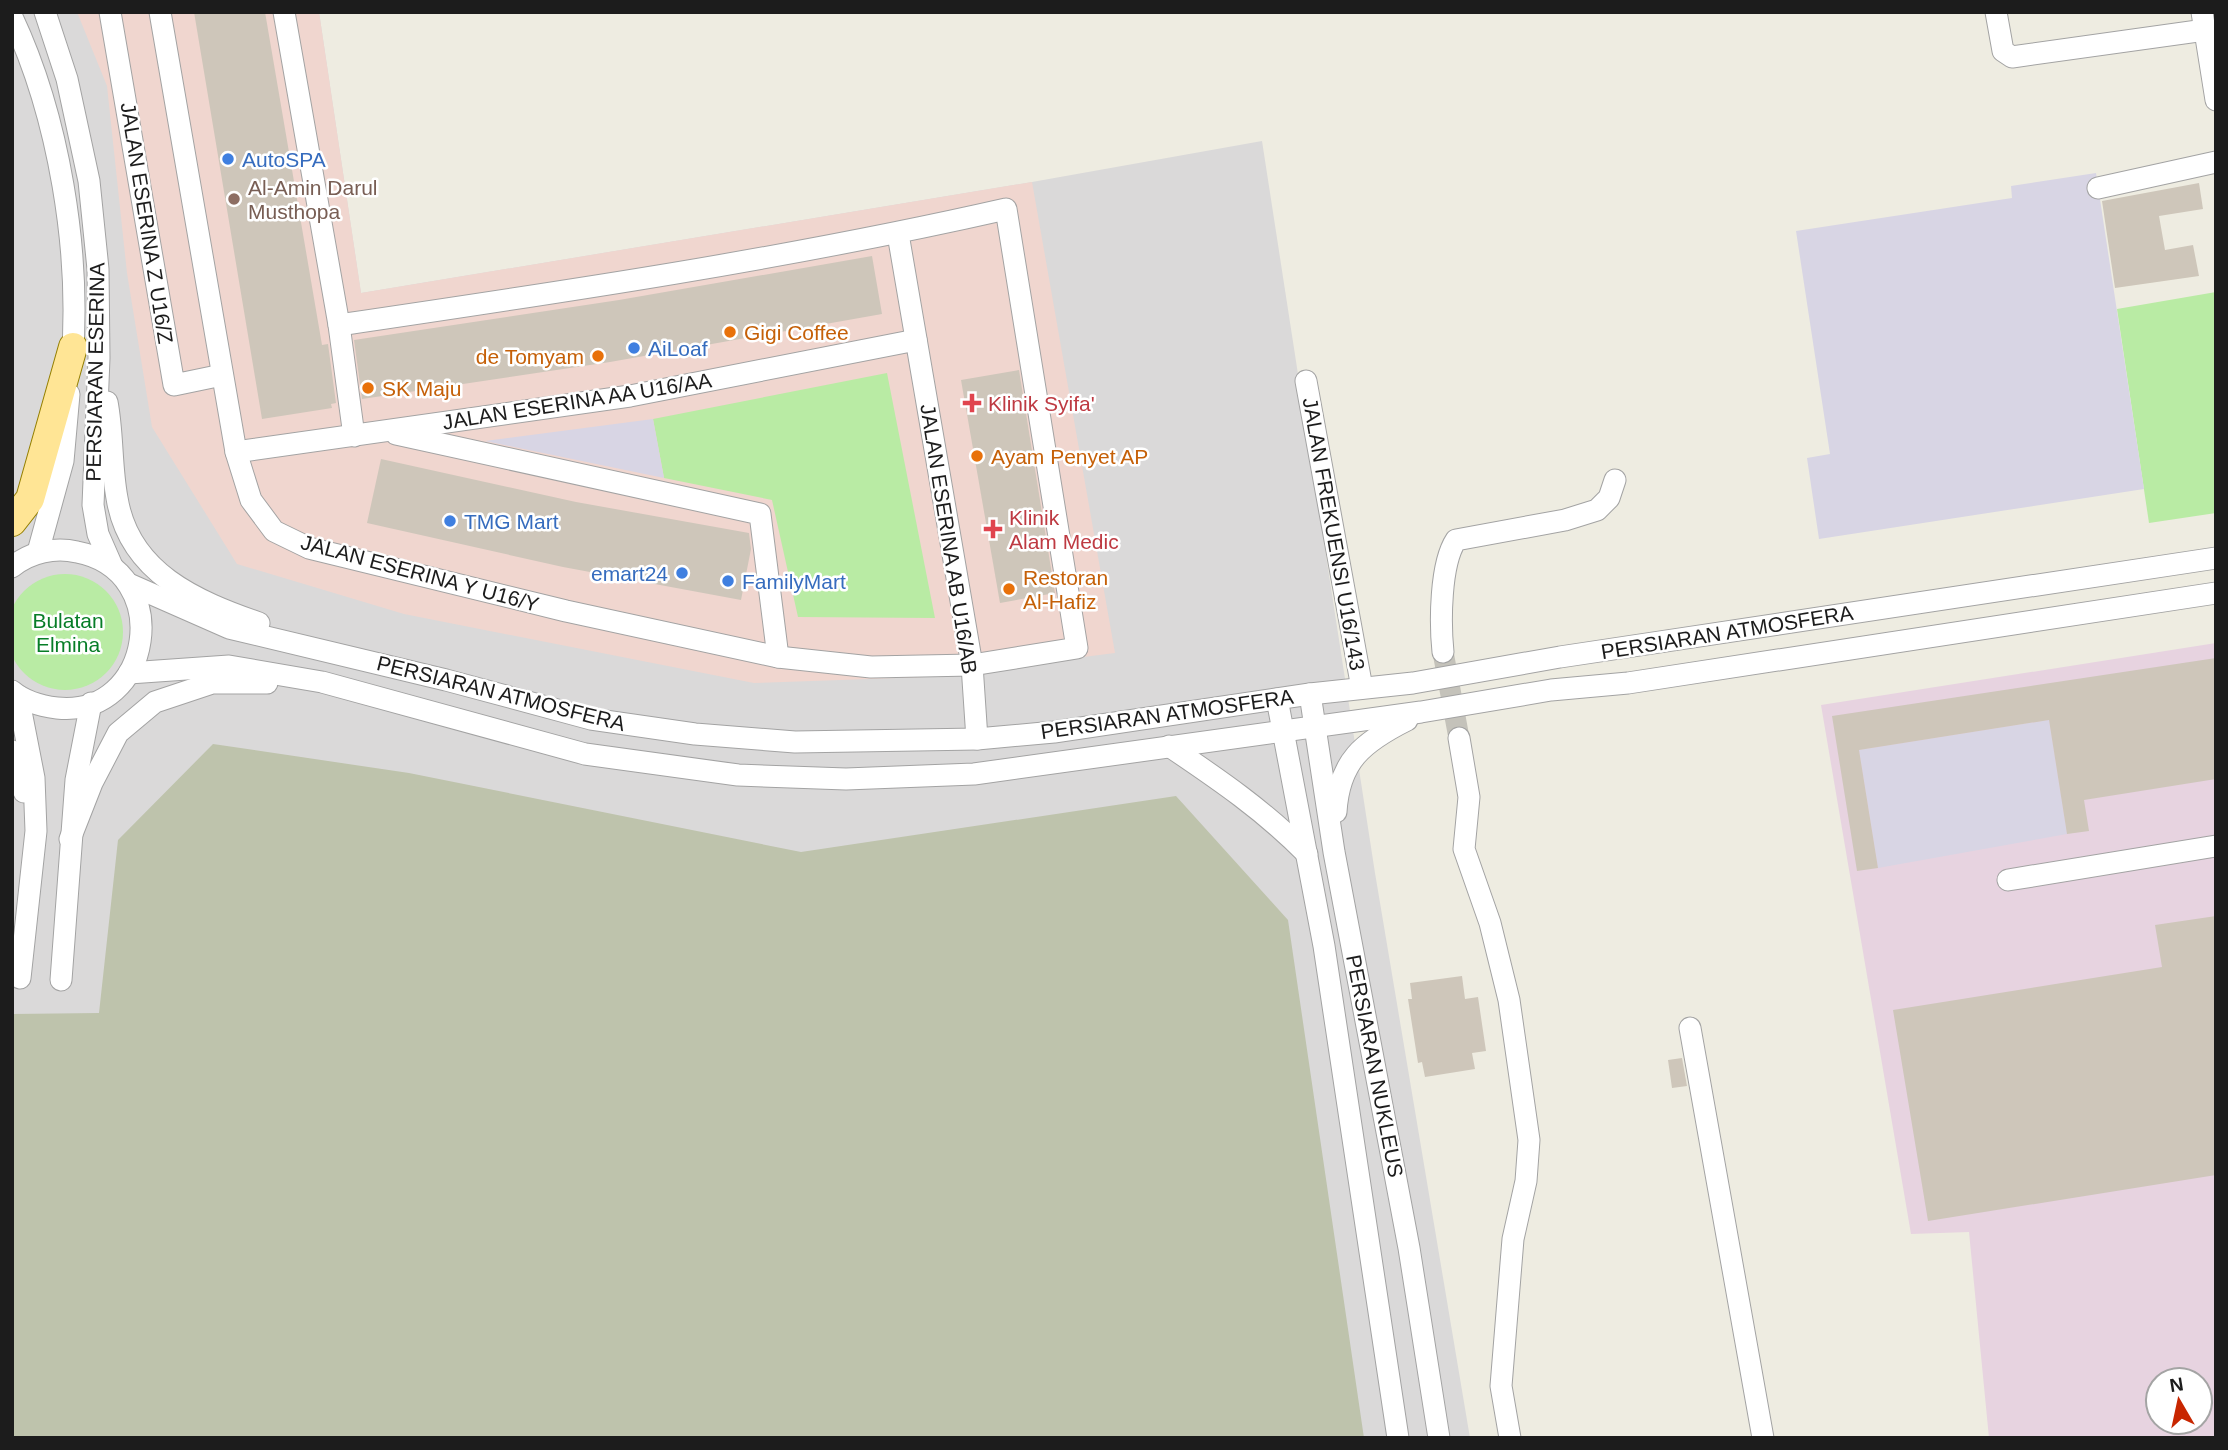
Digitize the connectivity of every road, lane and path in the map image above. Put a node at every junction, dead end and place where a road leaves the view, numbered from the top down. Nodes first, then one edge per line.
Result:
1 (45, 12) edge
2 (110, 12) edge
3 (160, 12) edge
4 (284, 12) edge
5 (1996, 12) edge
6 (12, 17) edge
7 (2203, 21) edge
8 (2215, 95) edge
9 (2216, 162) edge
10 (2098, 188) dead end
11 (898, 234) junction
12 (339, 325) junction
13 (916, 340) junction
14 (73, 347) junction
15 (99, 358) junction
16 (222, 375) junction
17 (1306, 381) dead end
18 (383, 431) junction
19 (354, 436) junction
20 (236, 452) junction
21 (1615, 480) dead end
22 (12, 522) edge
23 (2216, 548) edge
24 (38, 552) junction
25 (2216, 558) edge
26 (2192, 562) junction
27 (112, 566) junction
28 (12, 567) edge
29 (129, 584) junction
30 (2216, 593) edge
31 (1443, 652) tunnel mouth
32 (778, 657) junction
33 (353, 658) junction
34 (972, 665) junction
35 (129, 673) junction
36 (322, 682) junction
37 (1362, 688) junction
38 (15, 694) edge
39 (1310, 694) junction
40 (1277, 699) junction
41 (91, 704) junction
42 (1421, 712) junction
43 (1316, 726) junction
44 (1284, 732) junction
45 (1459, 738) tunnel mouth
46 (977, 739) junction
47 (1169, 746) junction
48 (12, 751) edge
49 (36, 838) junction
50 (70, 839) junction
51 (2216, 846) edge
52 (1334, 852) junction
53 (1307, 854) junction
54 (2008, 880) dead end
55 (20, 978) dead end
56 (61, 979) dead end
57 (1690, 1028) dead end
58 (1398, 1438) edge
59 (1439, 1438) edge
60 (1510, 1438) edge
61 (1763, 1438) edge

1 - 15 street, PERSIARAN ESERINA
2 - 16 street, JALAN ESERINA Z U16/Z
3 - 16 street, JALAN ESERINA Y U16/Y
4 - 12 street
5 - 7 street
6 - 14 street, PERSIARAN ESERINA
7 - 8 street
9 - 10 street
11 - 12 street
11 - 13 street, JALAN ESERINA AB U16/AB
11 - 34 street, JALAN ESERINA Y U16/Y
12 - 19 street
13 - 18 street, JALAN ESERINA AA U16/AA
13 - 34 street, JALAN ESERINA AB U16/AB
14 - 22 main road
14 - 24 street, PERSIARAN ESERINA
15 - 27 street, PERSIARAN ESERINA
15 - 33 street
16 - 20 street, JALAN ESERINA Y U16/Y
17 - 37 street, JALAN FREKUENSI U16/143
18 - 19 street, JALAN ESERINA AA U16/AA
18 - 32 street
19 - 20 street, JALAN ESERINA AA U16/AA
20 - 32 street, JALAN ESERINA Y U16/Y
21 - 31 street
23 - 26 street
24 - 27 street
24 - 28 street
25 - 26 street, PERSIARAN ATMOSFERA
26 - 37 street, PERSIARAN ATMOSFERA
27 - 29 street
29 - 33 street, PERSIARAN ATMOSFERA
29 - 35 street
30 - 42 street, PERSIARAN ATMOSFERA
32 - 34 street, JALAN ESERINA Y U16/Y
33 - 46 street, PERSIARAN ATMOSFERA
34 - 46 street, JALAN ESERINA AB U16/AB
35 - 36 street, PERSIARAN ATMOSFERA
35 - 41 street
36 - 47 street, PERSIARAN ATMOSFERA
36 - 50 street
37 - 39 street, PERSIARAN ATMOSFERA
38 - 41 street
38 - 49 street
39 - 40 street, PERSIARAN ATMOSFERA
39 - 43 street, PERSIARAN NUKLEUS
40 - 44 street, PERSIARAN NUKLEUS
40 - 46 street, PERSIARAN ATMOSFERA
41 - 50 street
42 - 43 street, PERSIARAN ATMOSFERA
42 - 52 street
43 - 44 street, PERSIARAN ATMOSFERA
43 - 52 street, PERSIARAN NUKLEUS
44 - 47 street, PERSIARAN ATMOSFERA
44 - 53 street, PERSIARAN NUKLEUS
45 - 60 street
47 - 53 street
48 - 49 street
49 - 55 street
50 - 56 street
51 - 54 street
52 - 59 street, PERSIARAN NUKLEUS
53 - 58 street, PERSIARAN NUKLEUS
57 - 61 street

